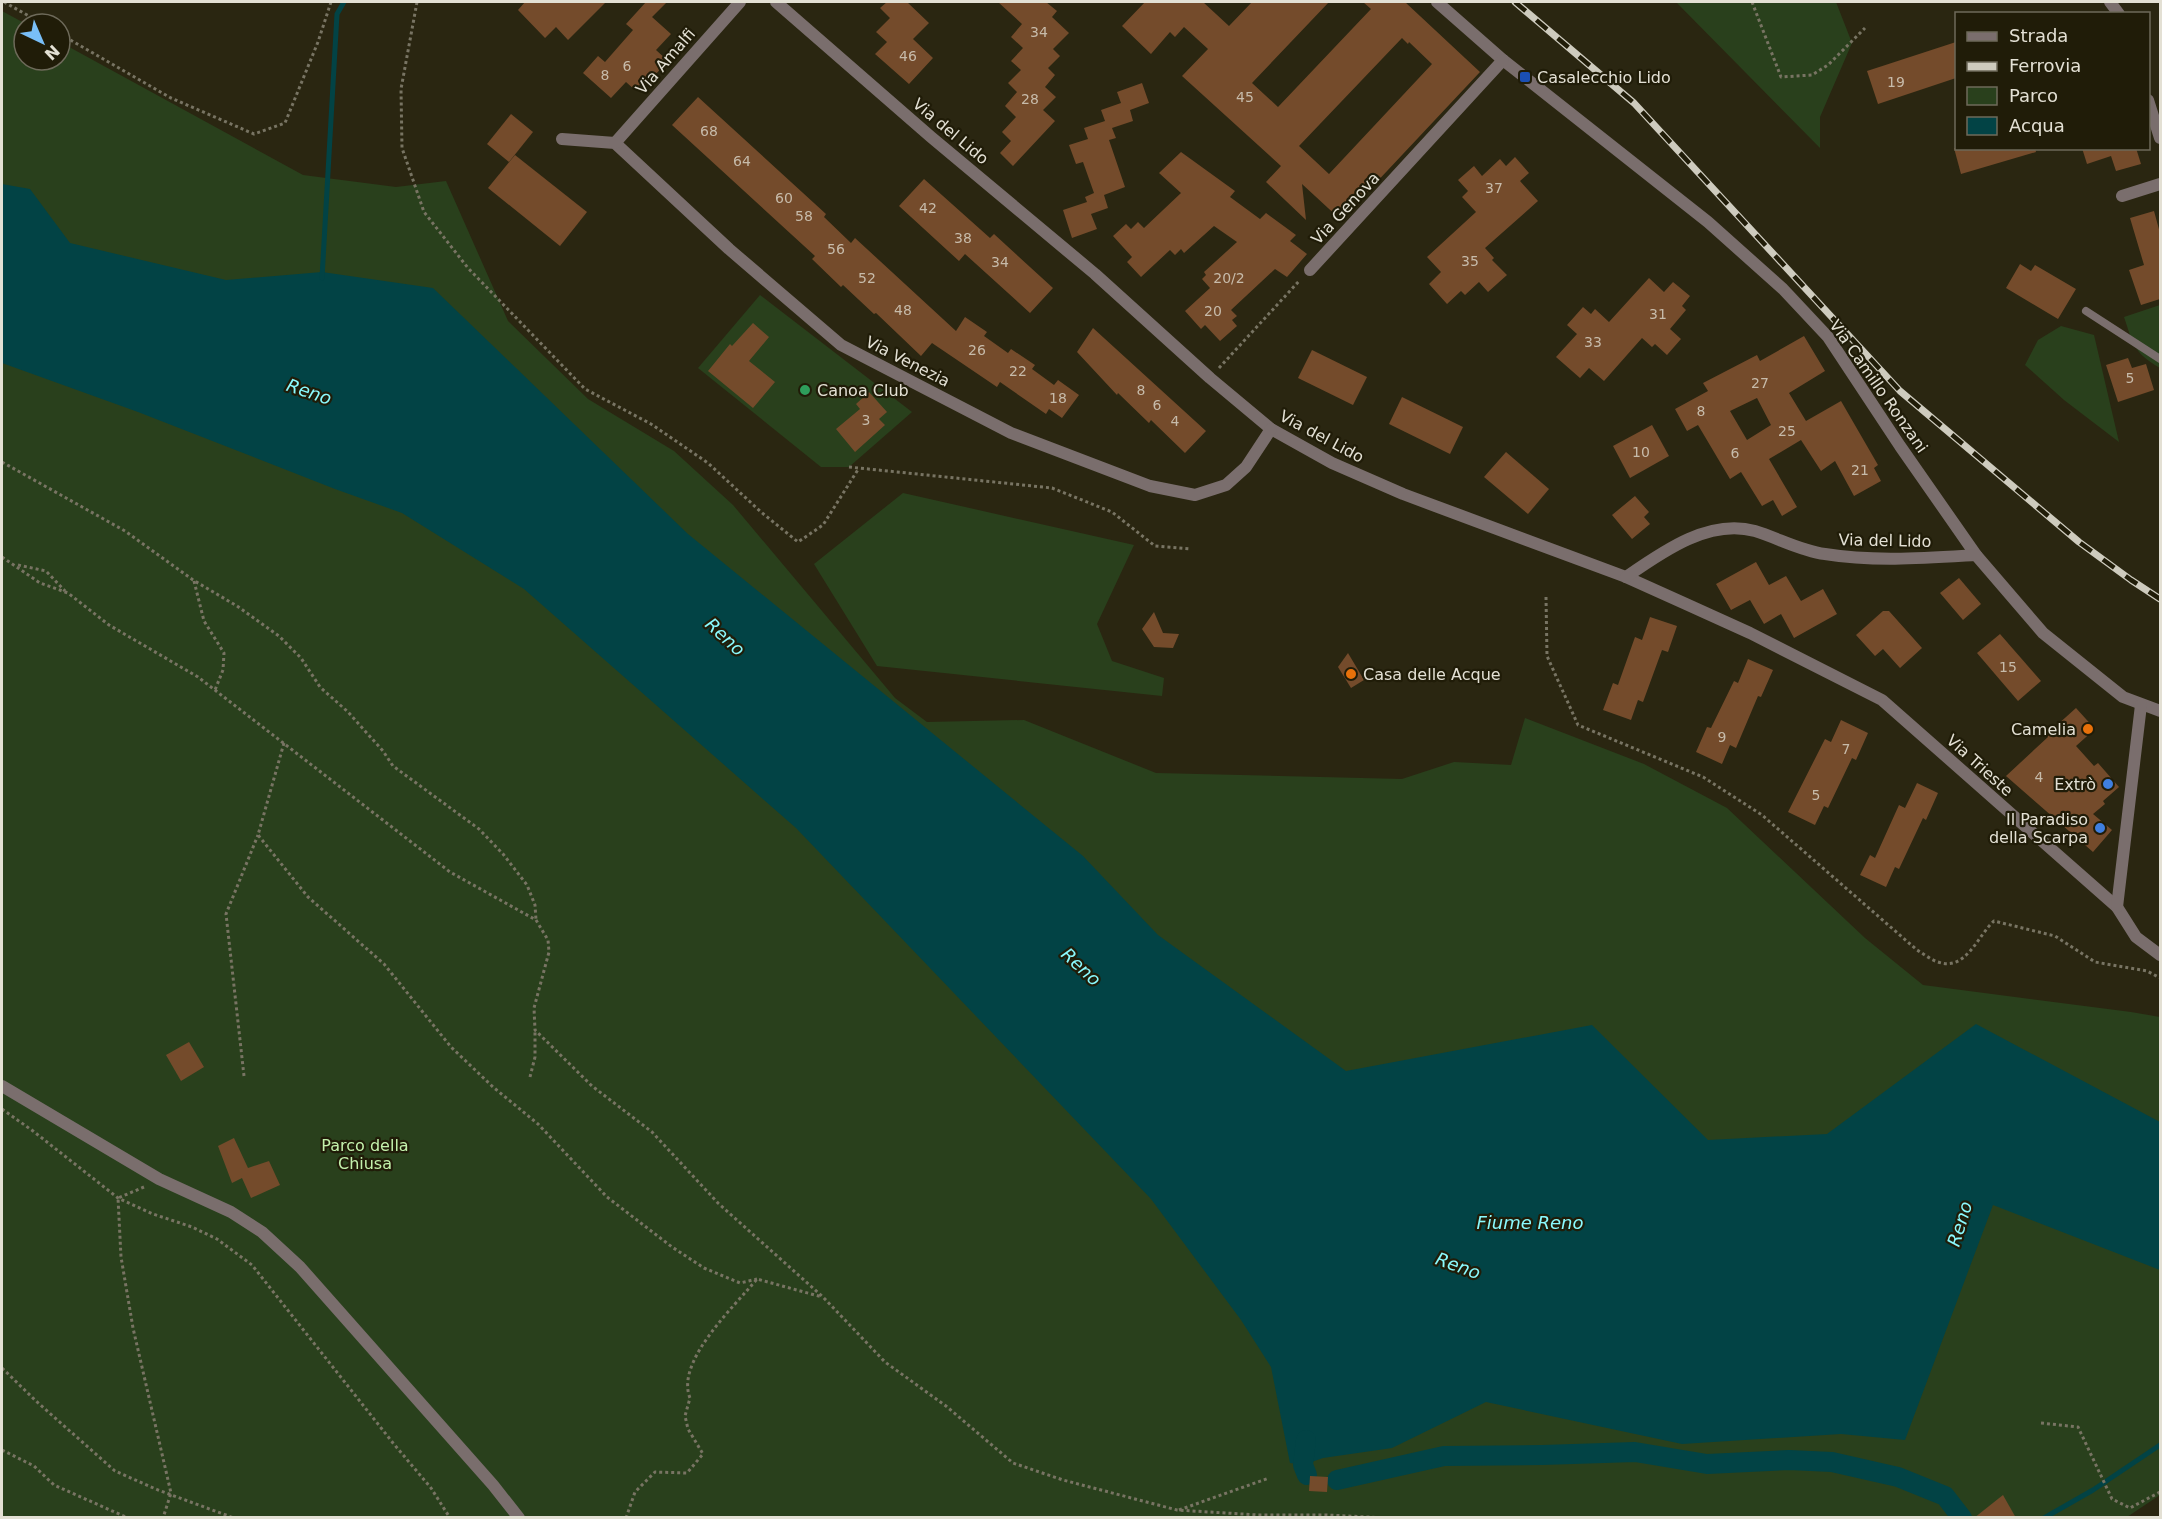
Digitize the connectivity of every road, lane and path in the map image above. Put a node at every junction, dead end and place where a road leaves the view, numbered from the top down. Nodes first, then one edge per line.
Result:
1 (4, 2) edge
2 (331, 2) edge
3 (417, 2) edge
4 (740, 2) edge
5 (776, 2) edge
6 (1437, 2) edge
7 (1752, 2) edge
8 (22, 12) edge
9 (1865, 28) dead end
10 (72, 41) edge
11 (1503, 60) junction
12 (2150, 106) edge
13 (2160, 138) edge
14 (562, 139) dead end
15 (615, 143) junction
16 (2160, 184) edge
17 (2122, 196) dead end
18 (1310, 270) joint
19 (2086, 311) dead end
20 (2160, 358) edge
21 (1210, 378) junction
22 (1271, 429) junction
23 (2, 462) edge
24 (849, 467) dead end
25 (859, 468) junction
26 (1190, 549) dead end
27 (1976, 555) junction
28 (2, 556) edge
29 (16, 565) junction
30 (1626, 578) junction
31 (194, 580) junction
32 (68, 593) junction
33 (1546, 597) dead end
34 (215, 690) junction
35 (2141, 705) junction
36 (2160, 711) edge
37 (284, 743) junction
38 (258, 835) junction
39 (2117, 907) junction
40 (536, 920) junction
41 (2160, 955) edge
42 (2160, 978) edge
43 (535, 1030) junction
44 (244, 1076) dead end
45 (530, 1077) dead end
46 (2, 1086) edge
47 (2, 1109) edge
48 (159, 1179) junction
49 (118, 1198) junction
50 (757, 1279) junction
51 (823, 1297) junction
52 (2, 1368) edge
53 (2041, 1423) dead end
54 (2, 1450) edge
55 (1269, 1478) dead end
56 (2160, 1492) edge
57 (171, 1494) junction
58 (1177, 1510) junction
59 (128, 1518) edge
60 (163, 1518) edge
61 (234, 1518) edge
62 (450, 1518) edge
63 (519, 1518) edge
64 (626, 1518) edge
65 (1387, 1518) edge
66 (1504, 1518) edge
67 (1519, 1518) edge

1 - 8 path
2 - 10 path
3 - 25 path
4 - 15 street, Via Amalfi
5 - 21 street, Via del Lido
6 - 11 street, Via Camillo Ronzani
7 - 9 path
11 - 18 street, Via Genova
11 - 27 street, Via Camillo Ronzani
12 - 13 street
14 - 15 street
15 - 22 street, Via Venezia
16 - 17 street
18 - 21 path, Via Genova
19 - 20 lane
21 - 22 street, Via del Lido
22 - 30 street, Via del Lido
23 - 31 path
24 - 25 path
25 - 26 path
27 - 30 street, Via del Lido
27 - 35 street, Via Camillo Ronzani
28 - 29 path
29 - 32 path
29 - 32 path
30 - 39 street, Via Trieste
31 - 34 path
31 - 40 path
32 - 34 path
33 - 42 path
34 - 37 path
35 - 36 street, Via Camillo Ronzani
35 - 39 street
37 - 38 path
37 - 40 path
38 - 44 path
38 - 50 path
39 - 41 street, Via Trieste
40 - 43 path
43 - 45 path
43 - 51 path
46 - 48 street
47 - 49 path
48 - 49 path
48 - 63 street
49 - 57 path
49 - 62 path
50 - 51 path
50 - 64 path
51 - 58 path
52 - 57 path
53 - 56 path
54 - 59 path
55 - 58 path
57 - 60 path
57 - 61 path
58 - 65 path
66 - 67 path

